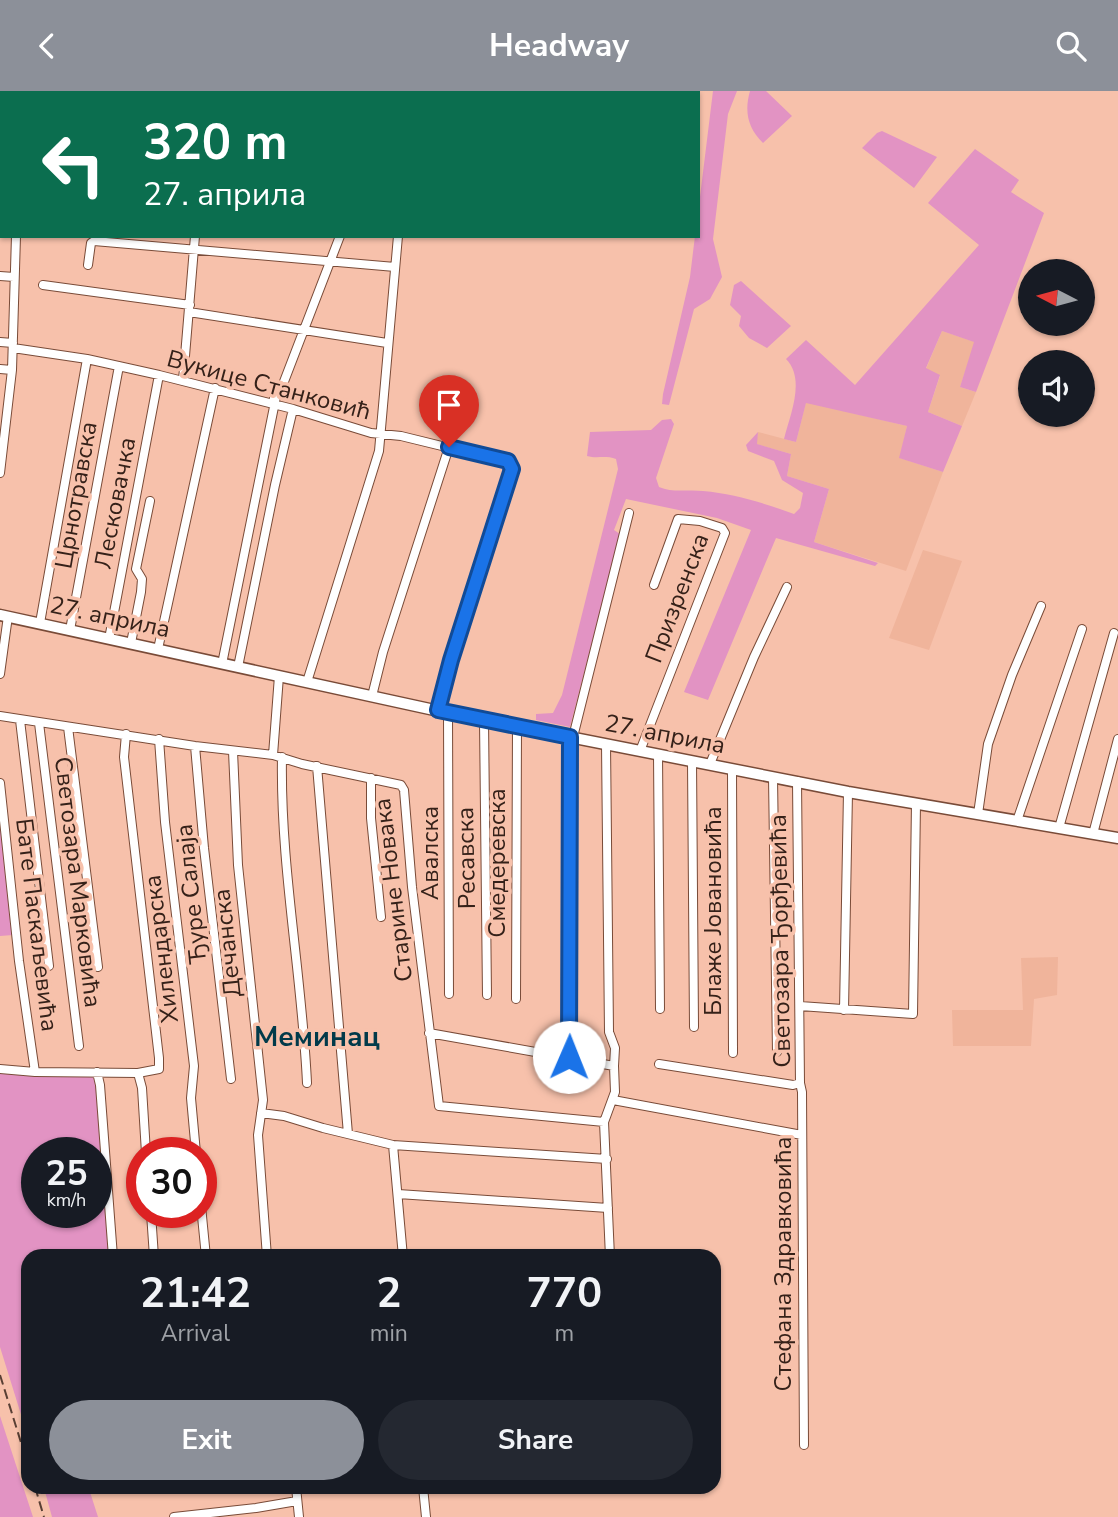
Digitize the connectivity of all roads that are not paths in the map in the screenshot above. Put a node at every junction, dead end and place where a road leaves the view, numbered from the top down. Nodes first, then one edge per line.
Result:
1 (16, 238) edge
2 (195, 238) edge
3 (339, 238) edge
4 (398, 238) edge
5 (194, 250) junction
6 (330, 262) junction
7 (89, 265) dead end
8 (395, 267) junction
9 (0, 276) edge
10 (14, 277) junction
11 (43, 285) dead end
12 (190, 309) junction
13 (302, 331) junction
14 (0, 342) edge
15 (387, 343) junction
16 (13, 346) junction
17 (87, 359) junction
18 (119, 366) junction
19 (0, 369) edge
20 (12, 370) junction
21 (159, 375) junction
22 (183, 380) junction
23 (215, 388) junction
24 (277, 397) junction
25 (290, 408) junction
26 (380, 434) junction
27 (449, 447) junction
28 (512, 466) joint
29 (0, 473) edge
30 (150, 501) dead end
31 (629, 513) dead end
32 (654, 585) dead end
33 (787, 587) dead end
34 (1041, 606) dead end
35 (4, 616) edge
36 (40, 624) junction
37 (1082, 629) dead end
38 (70, 630) junction
39 (1114, 633) dead end
40 (109, 639) junction
41 (131, 643) junction
42 (158, 649) junction
43 (222, 664) junction
44 (238, 667) junction
45 (0, 674) edge
46 (279, 676) junction
47 (307, 682) junction
48 (372, 697) junction
49 (443, 712) junction
50 (0, 716) edge
51 (20, 720) junction
52 (484, 720) junction
53 (39, 723) junction
54 (517, 726) junction
55 (68, 727) junction
56 (126, 734) junction
57 (571, 737) junction
58 (159, 739) junction
59 (1118, 739) edge
60 (606, 744) junction
61 (195, 746) junction
62 (233, 751) junction
63 (640, 751) junction
64 (658, 754) junction
65 (277, 756) junction
66 (692, 761) junction
67 (710, 764) junction
68 (317, 767) junction
69 (732, 769) junction
70 (773, 777) junction
71 (371, 778) junction
72 (797, 781) junction
73 (0, 783) edge
74 (848, 792) junction
75 (916, 803) junction
76 (978, 814) junction
77 (1017, 821) junction
78 (1059, 828) junction
79 (1093, 834) junction
80 (1118, 838) edge
81 (381, 917) dead end
82 (49, 966) dead end
83 (99, 967) dead end
84 (449, 994) dead end
85 (487, 995) dead end
86 (516, 999) dead end
87 (800, 1006) junction
88 (660, 1009) dead end
89 (844, 1010) junction
90 (694, 1027) dead end
91 (429, 1033) junction
92 (79, 1045) dead end
93 (777, 1052) dead end
94 (733, 1053) dead end
95 (569, 1057) junction
96 (659, 1064) dead end
97 (614, 1066) junction
98 (0, 1069) edge
99 (97, 1072) junction
100 (34, 1073) junction
101 (138, 1073) junction
102 (231, 1079) dead end
103 (307, 1083) dead end
104 (800, 1083) junction
105 (613, 1100) junction
106 (261, 1113) junction
107 (604, 1122) junction
108 (348, 1134) junction
109 (802, 1135) junction
110 (145, 1137) edge
111 (195, 1137) edge
112 (393, 1145) junction
113 (607, 1159) junction
114 (398, 1194) junction
115 (608, 1207) junction
116 (152, 1228) edge
117 (203, 1228) edge
118 (112, 1249) edge
119 (153, 1249) edge
120 (205, 1249) edge
121 (266, 1249) edge
122 (402, 1249) edge
123 (610, 1249) edge
124 (804, 1445) dead end
125 (297, 1494) edge
126 (424, 1494) edge
127 (297, 1500) junction
128 (174, 1517) edge
129 (299, 1517) edge
130 (426, 1517) edge

1 - 10 street
2 - 5 street
3 - 6 street
4 - 8 street
5 - 6 street
5 - 7 street
5 - 12 street
6 - 8 street
6 - 13 street
8 - 15 street
9 - 10 street
10 - 16 street
11 - 12 street
12 - 13 street
12 - 22 street
13 - 15 street
13 - 24 street
14 - 16 street, Вукице Станковић
15 - 26 street
16 - 17 street, Вукице Станковић
16 - 20 street
17 - 18 street, Вукице Станковић
17 - 36 street
18 - 21 street, Вукице Станковић
18 - 38 street, Црнотравска
19 - 20 street
20 - 29 street
21 - 22 street, Вукице Станковић
21 - 40 street, Лесковачка
22 - 23 street, Вукице Станковић
23 - 24 street, Вукице Станковић
23 - 42 street
24 - 25 street
24 - 25 street, Вукице Станковић
24 - 43 street
25 - 26 street, Вукице Станковић
25 - 44 street
26 - 27 street, Вукице Станковић
26 - 47 street
27 - 28 street, Вукице Станковић
27 - 48 street
28 - 49 street, Авалска
30 - 41 street
31 - 57 street
32 - 63 street, Призренска
33 - 67 street
34 - 76 street
35 - 36 main road, 27. априла
35 - 45 street
36 - 38 main road, 27. априла
37 - 77 street
38 - 40 main road, 27. априла
39 - 78 street
40 - 41 main road, 27. априла
41 - 42 main road, 27. априла
42 - 43 main road, 27. априла
43 - 44 main road, 27. априла
44 - 46 main road, 27. априла
46 - 47 main road, 27. априла
46 - 65 street
47 - 48 main road, 27. априла
48 - 49 main road, 27. априла
49 - 52 main road, 27. априла
49 - 84 street, Авалска
50 - 51 street, Старине Новака
51 - 53 street, Старине Новака
51 - 82 street
52 - 54 main road, 27. априла
52 - 85 street, Ресавска
53 - 55 street, Старине Новака
53 - 92 street, Светозара Марковића
54 - 57 main road, 27. априла
54 - 86 street, Смедеревска
55 - 56 street, Старине Новака
55 - 83 street
56 - 58 street, Старине Новака
56 - 101 street
57 - 60 main road, 27. априла
57 - 95 street
58 - 61 street, Старине Новака
58 - 111 street, Хилендарска
59 - 79 street
60 - 63 main road, 27. априла
60 - 97 street
61 - 62 street, Старине Новака
61 - 102 street, Ђуре Салаја
62 - 65 street, Старине Новака
62 - 106 street, Дечанска
63 - 64 main road, 27. априла
64 - 66 main road, 27. априла
64 - 88 street
65 - 68 street, Старине Новака
65 - 103 street
66 - 67 main road, 27. априла
66 - 90 street
67 - 69 main road, 27. априла
68 - 71 street, Старине Новака
68 - 108 street
69 - 70 main road, 27. априла
69 - 94 street, Блаже Јовановића
70 - 72 main road, 27. априла
70 - 93 street
71 - 81 street
71 - 91 street, Старине Новака
72 - 74 main road, 27. априла
72 - 87 street, Светозара Ђорђевића
73 - 100 street, Бате Паскаљевића
74 - 75 main road, 27. априла
74 - 89 street
75 - 76 main road, 27. априла
75 - 89 street
76 - 77 main road, 27. априла
77 - 78 main road, 27. априла
78 - 79 main road, 27. априла
79 - 80 main road, 27. априла
87 - 89 street
87 - 104 street, Светозара Ђорђевића
91 - 95 street
91 - 107 street, Старине Новака
95 - 97 street
96 - 104 street, Светозара Ђорђевића
97 - 105 street
98 - 100 street
99 - 100 street
99 - 101 street
99 - 118 street
101 - 110 street
104 - 109 street, Стефана Здравковића
105 - 107 street
105 - 109 street
106 - 108 street
106 - 121 street, Дечанска
107 - 113 street
108 - 112 street
109 - 124 street, Стефана Здравковића
112 - 113 street
112 - 114 street
113 - 115 street
114 - 115 street
114 - 122 street
115 - 123 street
116 - 119 street
117 - 120 street
125 - 127 street
126 - 130 street
127 - 128 street
127 - 129 street

